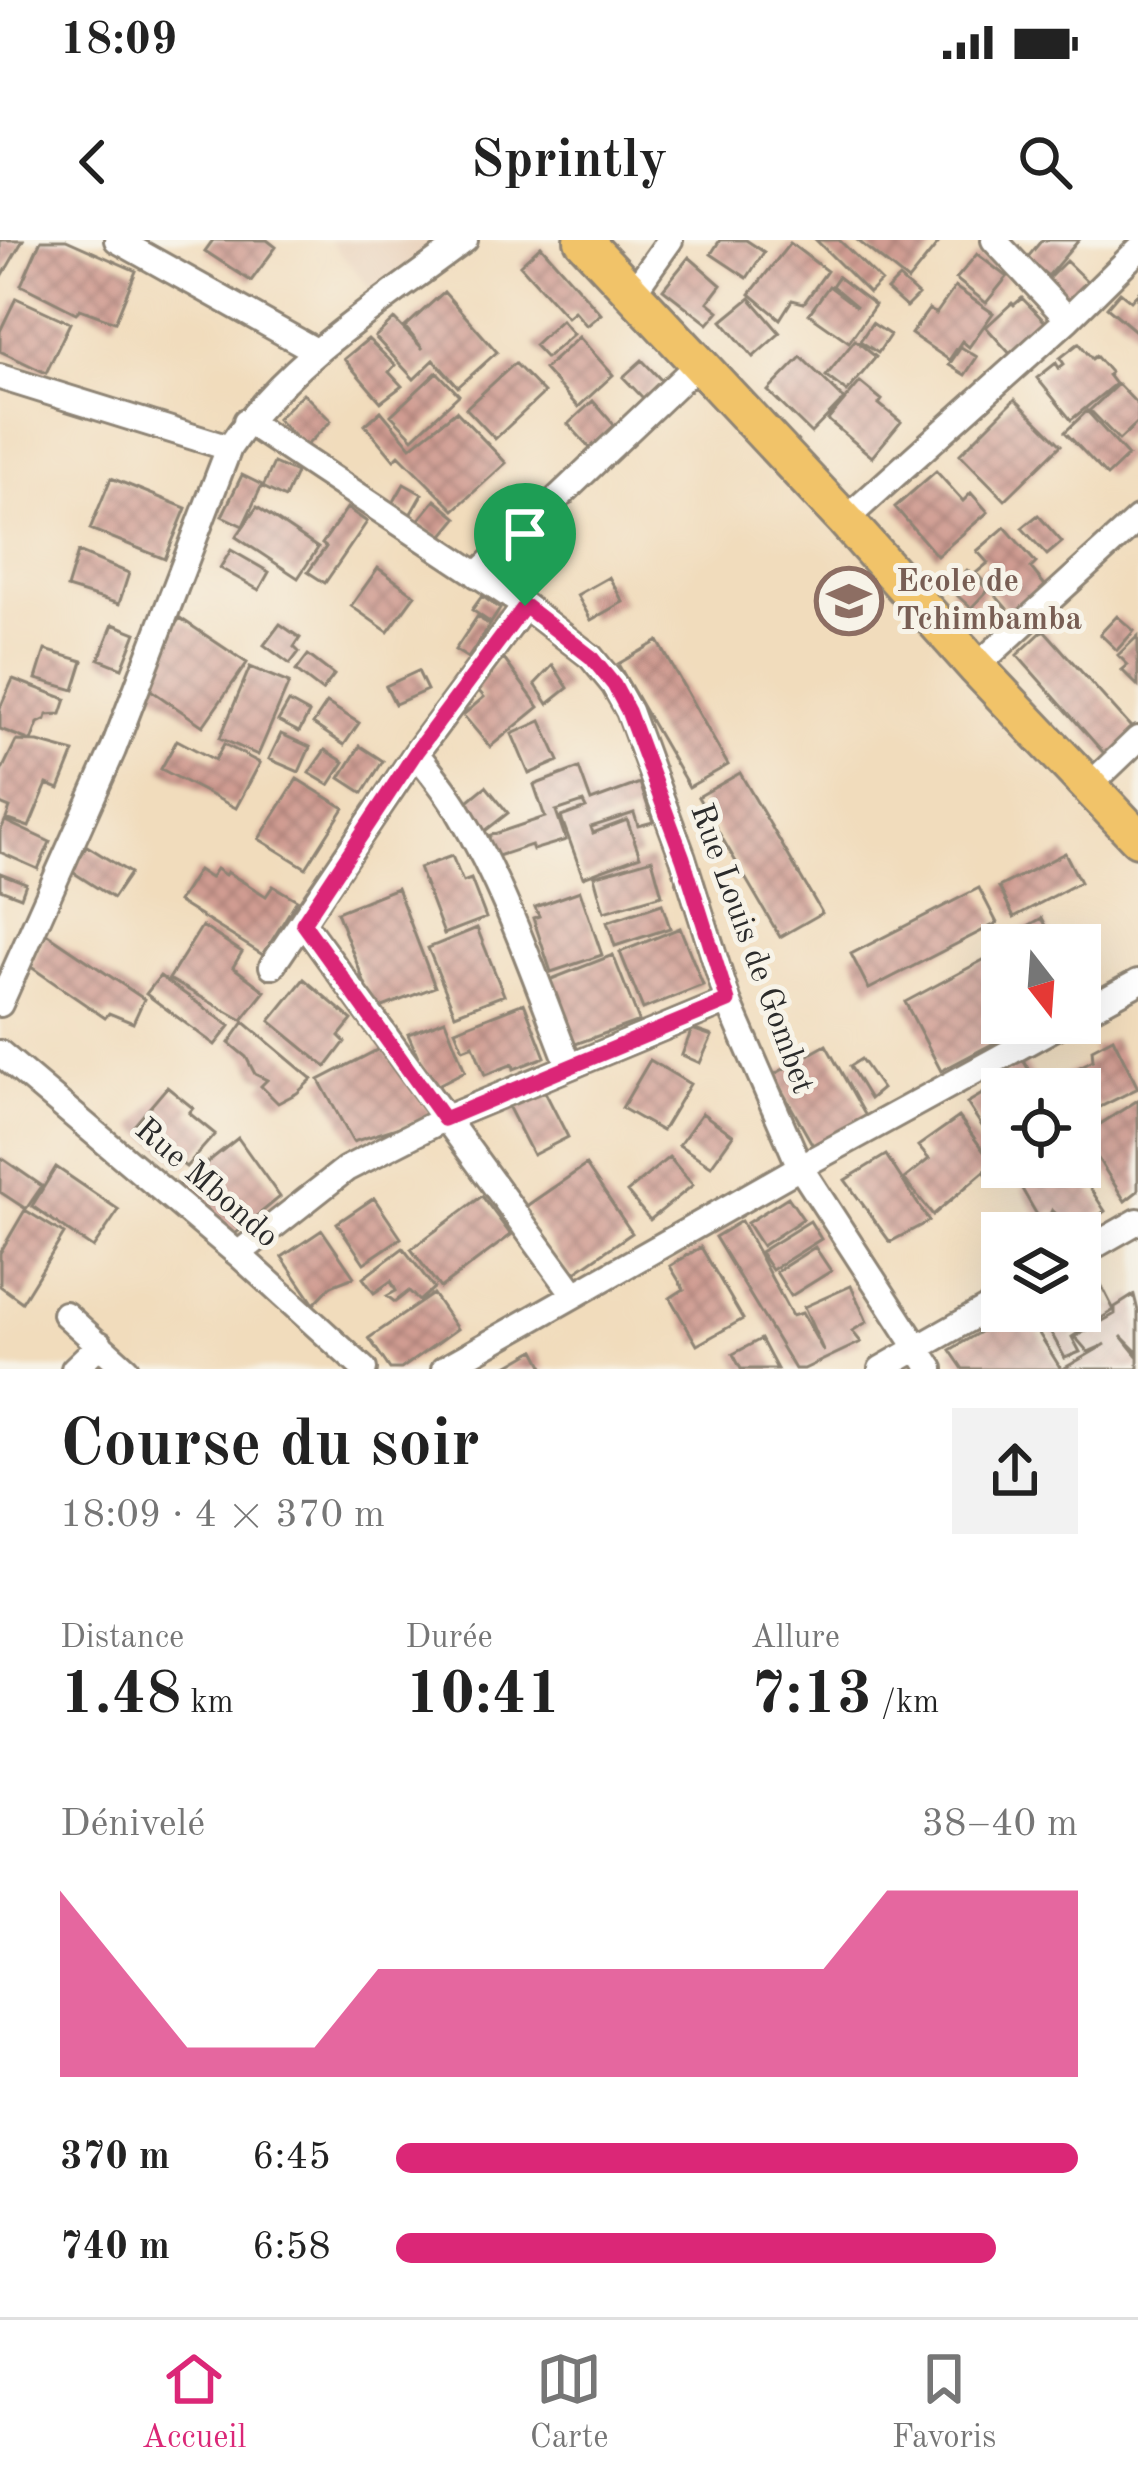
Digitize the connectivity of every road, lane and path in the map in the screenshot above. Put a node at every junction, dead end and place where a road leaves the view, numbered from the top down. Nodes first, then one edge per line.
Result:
1 (117, 240) edge
2 (465, 240) edge
3 (583, 240) edge
4 (670, 240) edge
5 (994, 240) edge
6 (1138, 250) edge
7 (633, 292) junction
8 (1068, 319) junction
9 (316, 351) junction
10 (699, 364) junction
11 (2, 382) edge
12 (246, 422) junction
13 (229, 448) junction
14 (1138, 519) edge
15 (844, 520) junction
16 (477, 575) junction
17 (525, 606) junction
18 (976, 667) junction
19 (1138, 740) edge
20 (416, 752) junction
21 (1089, 786) junction
22 (1138, 838) edge
23 (303, 923) junction
24 (272, 966) dead end
25 (1138, 982) edge
26 (728, 1001) junction
27 (1101, 1002) edge
28 (0, 1004) edge
29 (1025, 1044) edge
30 (0, 1053) edge
31 (569, 1065) junction
32 (444, 1119) junction
33 (800, 1167) junction
34 (1138, 1221) edge
35 (1101, 1243) edge
36 (238, 1254) junction
37 (574, 1294) junction
38 (65, 1314) dead end
39 (981, 1316) edge
40 (100, 1344) junction
41 (924, 1359) edge
42 (74, 1369) edge
43 (126, 1369) edge
44 (364, 1369) edge
45 (444, 1369) edge
46 (881, 1369) edge

1 - 9 street
2 - 9 street
3 - 7 highway
4 - 7 street
5 - 8 street
6 - 8 street
7 - 10 highway
8 - 15 street
9 - 12 street
10 - 15 highway
10 - 16 street
11 - 13 street
12 - 13 street
12 - 16 street, Rue Louis de Gombet
13 - 28 street
14 - 18 street
15 - 18 highway
16 - 17 street, Rue Louis de Gombet
17 - 20 street
17 - 26 street, Rue Louis de Gombet
18 - 21 highway
19 - 21 street
20 - 23 street
20 - 31 street
21 - 22 highway
23 - 24 street
23 - 32 street
25 - 27 street
26 - 31 street
26 - 33 street, Rue Louis de Gombet
29 - 33 street
30 - 36 street, Rue Mbondo
31 - 32 street
32 - 36 street
32 - 37 street
33 - 37 street
33 - 41 street, Rue Louis de Gombet
34 - 35 street
36 - 44 street, Rue Mbondo
37 - 45 street
38 - 40 street
39 - 41 street
40 - 42 street
40 - 43 street
41 - 46 street

